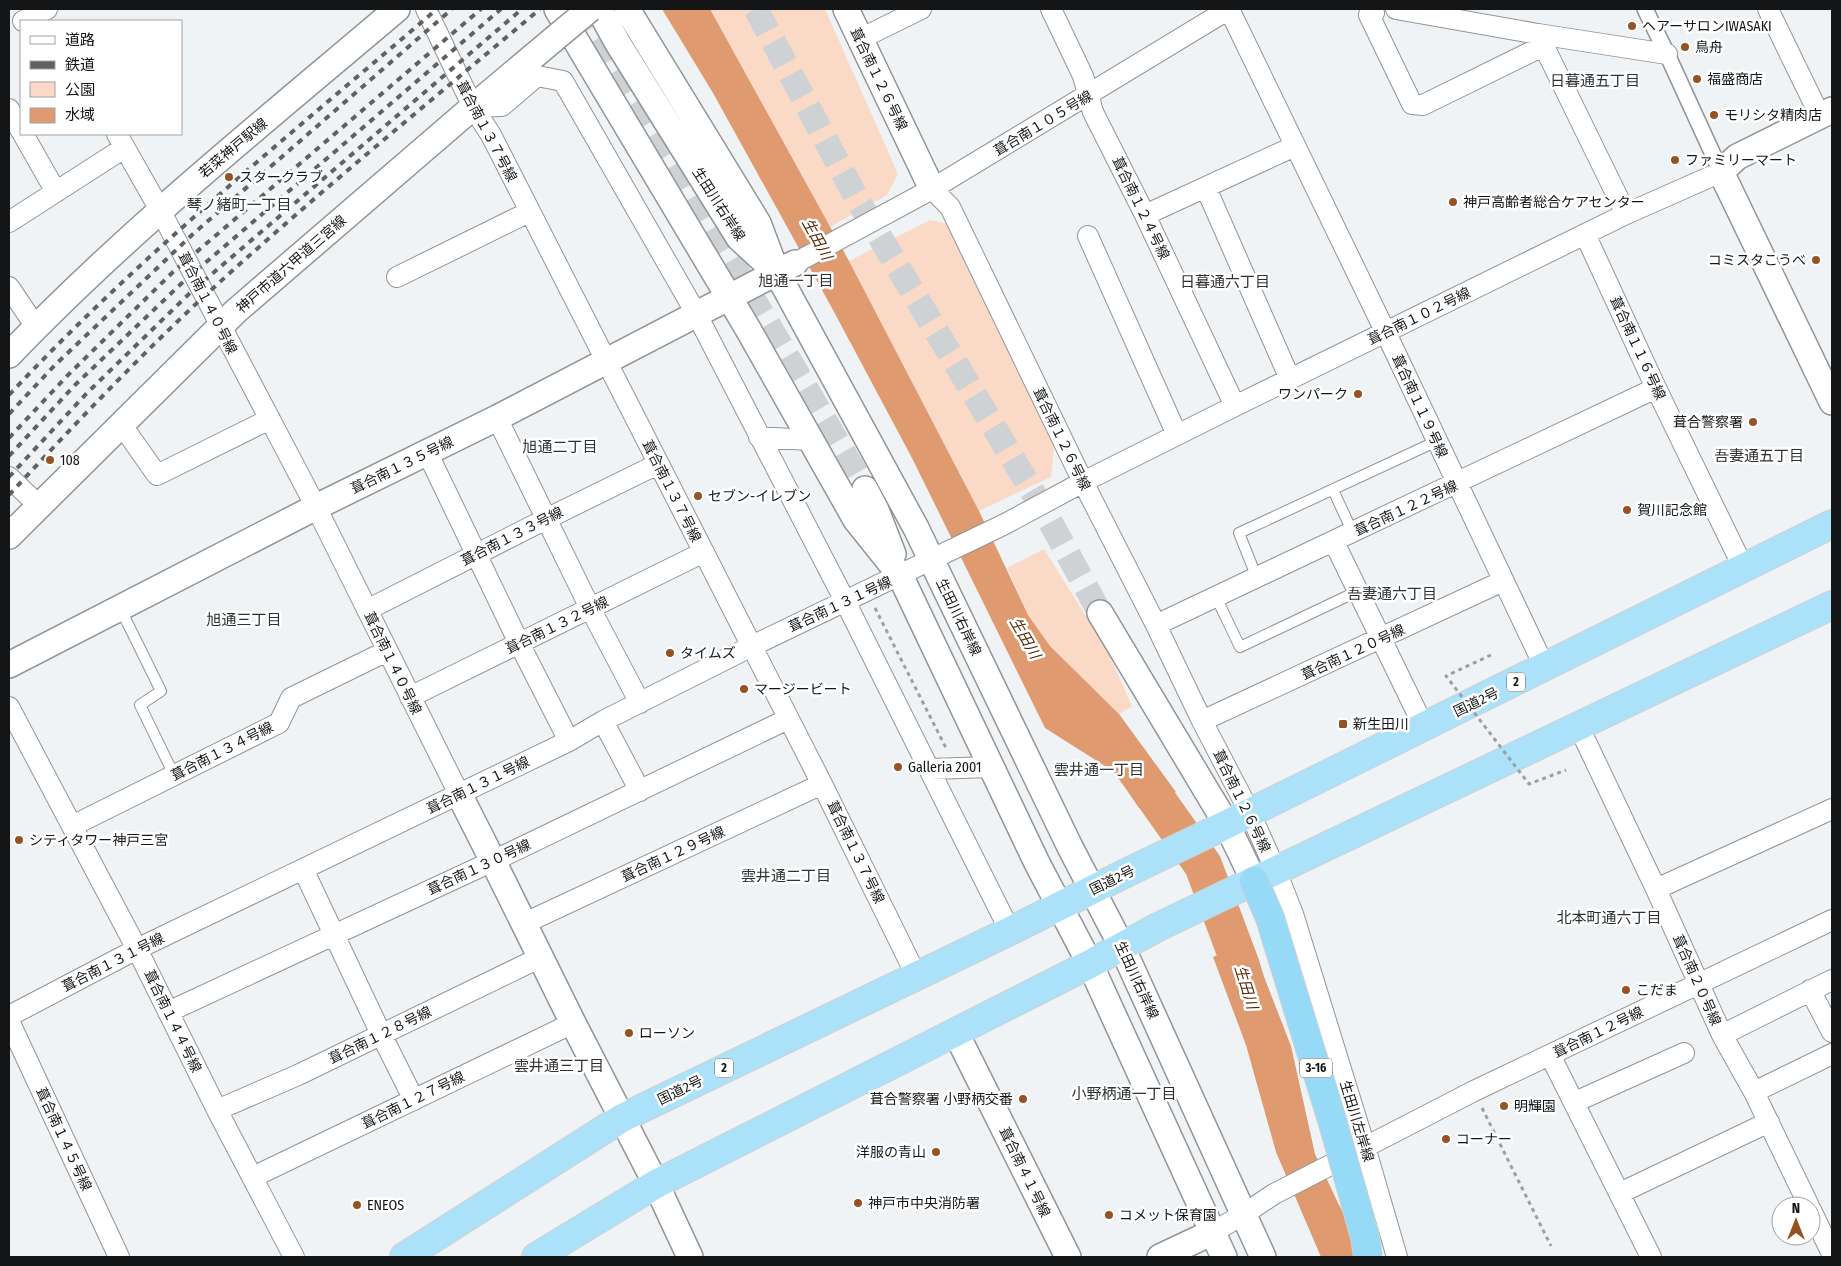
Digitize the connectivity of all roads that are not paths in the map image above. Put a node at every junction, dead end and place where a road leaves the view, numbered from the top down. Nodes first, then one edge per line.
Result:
1 (48, 9) edge
2 (397, 9) edge
3 (426, 9) edge
4 (558, 9) edge
5 (590, 9) edge
6 (599, 9) edge
7 (627, 9) edge
8 (846, 9) edge
9 (921, 9) edge
10 (1051, 9) edge
11 (1229, 9) edge
12 (1396, 9) edge
13 (1645, 9) edge
14 (1768, 9) edge
15 (1376, 10) edge
16 (26, 20) edge
17 (54, 20) edge
18 (860, 39) junction
19 (1541, 40) junction
20 (1667, 54) junction
21 (1089, 95) junction
22 (473, 107) junction
23 (9, 109) edge
24 (1826, 113) edge
25 (20, 129) edge
26 (23, 135) edge
27 (120, 141) edge
28 (1295, 146) junction
29 (1721, 172) junction
30 (1206, 188) junction
31 (932, 189) junction
32 (56, 192) junction
33 (160, 210) junction
34 (529, 212) junction
35 (1626, 214) junction
36 (1145, 215) junction
37 (9, 222) edge
38 (1585, 234) junction
39 (1088, 236) dead end
40 (786, 268) junction
41 (397, 277) dead end
42 (9, 287) edge
43 (729, 298) junction
44 (697, 315) junction
45 (36, 327) junction
46 (220, 327) junction
47 (1386, 333) junction
48 (9, 355) edge
49 (605, 362) junction
50 (1290, 379) junction
51 (1656, 388) junction
52 (1832, 402) edge
53 (1235, 406) junction
54 (497, 418) junction
55 (270, 419) junction
56 (121, 424) junction
57 (1177, 434) junction
58 (759, 437) junction
59 (810, 440) junction
60 (1437, 441) junction
61 (427, 452) junction
62 (658, 464) junction
63 (9, 477) edge
64 (1083, 482) junction
65 (1457, 484) junction
66 (865, 489) tunnel mouth
67 (1333, 490) junction
68 (39, 506) junction
69 (316, 507) junction
70 (546, 518) junction
71 (1005, 524) joint
72 (1832, 524) edge
73 (1353, 533) junction
74 (9, 536) edge
75 (1334, 542) junction
76 (704, 552) junction
77 (477, 555) junction
78 (938, 556) junction
79 (1744, 569) junction
80 (900, 575) junction
81 (1257, 578) junction
82 (1503, 581) junction
83 (1358, 591) junction
84 (1216, 597) junction
85 (845, 601) junction
86 (1832, 605) edge
87 (120, 608) junction
88 (590, 608) junction
89 (367, 610) junction
90 (1100, 612) tunnel mouth
91 (1156, 625) junction
92 (1381, 639) junction
93 (519, 643) junction
94 (752, 646) junction
95 (387, 651) junction
96 (9, 665) edge
97 (1545, 668) junction
98 (410, 697) junction
99 (640, 704) junction
100 (9, 706) edge
101 (788, 719) junction
102 (603, 721) junction
103 (1202, 721) junction
104 (1578, 725) junction
105 (1424, 727) junction
106 (569, 741) junction
107 (991, 767) junction
108 (930, 769) junction
109 (174, 775) junction
110 (822, 784) junction
111 (640, 791) junction
112 (459, 794) junction
113 (1832, 808) edge
114 (1238, 819) junction
115 (72, 826) junction
116 (493, 861) junction
117 (303, 869) junction
118 (1265, 876) junction
119 (1092, 889) junction
120 (1656, 889) junction
121 (1060, 906) junction
122 (1832, 920) edge
123 (523, 924) junction
124 (1010, 931) junction
125 (334, 934) junction
126 (1122, 947) junction
127 (137, 949) junction
128 (541, 957) junction
129 (1090, 964) junction
130 (916, 975) junction
131 (1832, 980) edge
132 (1697, 984) junction
133 (1810, 990) junction
134 (168, 1012) junction
135 (9, 1016) edge
136 (9, 1021) edge
137 (573, 1023) junction
138 (1832, 1032) edge
139 (956, 1033) junction
140 (381, 1034) junction
141 (1722, 1035) junction
142 (1684, 1053) dead end
143 (1832, 1054) edge
144 (1550, 1055) junction
145 (1754, 1092) junction
146 (414, 1100) junction
147 (1575, 1102) junction
148 (217, 1110) junction
149 (622, 1118) junction
150 (1769, 1122) junction
151 (1365, 1147) junction
152 (253, 1177) junction
153 (656, 1184) junction
154 (1620, 1193) junction
155 (1804, 1196) edge
156 (1244, 1214) junction
157 (1821, 1231) edge
158 (1212, 1232) junction
159 (1832, 1254) edge
160 (119, 1257) edge
161 (294, 1257) edge
162 (404, 1257) edge
163 (536, 1257) edge
164 (690, 1257) edge
165 (1068, 1257) edge
166 (1160, 1257) edge
167 (1224, 1257) edge
168 (1263, 1257) edge
169 (1368, 1257) edge
170 (1397, 1257) edge
171 (1652, 1257) edge

1 - 16 street
1 - 17 street
2 - 33 street, 若菜神戸駅線
3 - 22 street, 葺合南１３７号線
4 - 43 street
5 - 22 street, 神戸市道六甲道三宮線, bridge
6 - 40 street, 生田川右岸線
7 - 40 street
8 - 18 street, 葺合南１２６号線
9 - 18 street
10 - 21 street, 葺合南１２４号線
11 - 21 street, 葺合南１０５号線
11 - 28 street, 葺合南１１９号線
12 - 19 street
13 - 20 street
14 - 24 street
15 - 19 street
18 - 31 street, 葺合南１２６号線
19 - 20 street
19 - 35 street
20 - 29 street
21 - 31 street, 葺合南１０５号線
21 - 36 street, 葺合南１２４号線
22 - 34 street, 葺合南１３７号線
22 - 44 street
22 - 46 street, 神戸市道六甲道三宮線
23 - 25 street
24 - 29 street, 葺合南１０２号線
26 - 32 street
27 - 32 street
27 - 33 street, 葺合南１４０号線
28 - 30 street
28 - 47 street, 葺合南１１９号線
29 - 35 street, 葺合南１０２号線
29 - 52 street
30 - 36 street
30 - 50 street
31 - 40 street, 葺合南１０５号線
31 - 64 street, 葺合南１２６号線
32 - 37 street
33 - 45 street, 若菜神戸駅線
33 - 46 street, 葺合南１４０号線
34 - 41 street
34 - 49 street, 葺合南１３７号線
35 - 38 street, 葺合南１０２号線
36 - 53 street, 葺合南１２４号線
38 - 47 street, 葺合南１０２号線
38 - 51 street, 葺合南１１６号線
39 - 57 street
40 - 43 street, 葺合南１３５号線
40 - 78 street, 生田川右岸線
42 - 45 street
43 - 44 street, 葺合南１３５号線
43 - 59 street
44 - 49 street, 葺合南１３５号線
44 - 58 street
45 - 48 street, 若菜神戸駅線
46 - 55 street, 葺合南１４０号線
46 - 56 street, 神戸市道六甲道三宮線
47 - 50 street, 葺合南１０２号線
47 - 60 street, 葺合南１１９号線
49 - 54 street, 葺合南１３５号線
49 - 62 street, 葺合南１３７号線
50 - 53 street, 葺合南１０２号線
51 - 65 street, 葺合南１２２号線
51 - 79 street, 葺合南１１６号線
53 - 57 street, 葺合南１０２号線
54 - 61 street, 葺合南１３５号線
54 - 70 street
55 - 56 street
55 - 69 street, 葺合南１４０号線
56 - 68 street, 神戸市道六甲道三宮線
57 - 64 street, 葺合南１０２号線
58 - 59 street
58 - 85 street
59 - 80 street
60 - 65 street, 葺合南１１９号線
60 - 67 lane
61 - 69 street, 葺合南１３５号線
61 - 77 street
62 - 70 street, 葺合南１３３号線
62 - 76 street, 葺合南１３７号線
63 - 68 street
64 - 71 street, 葺合南１０２号線
64 - 91 street, 葺合南１２６号線
65 - 73 street, 葺合南１２２号線
65 - 82 street, 葺合南１１９号線
66 - 80 street
67 - 73 lane
67 - 81 lane
68 - 74 street, 神戸市道六甲道三宮線
69 - 87 street, 葺合南１３５号線
69 - 89 street, 葺合南１４０号線
70 - 77 street, 葺合南１３３号線
70 - 88 street
71 - 78 street, 葺合南１３１号線
72 - 79 highway, 国道2号 / 2
73 - 75 street, 葺合南１２２号線
75 - 81 street, 葺合南１２２号線
75 - 83 street
76 - 88 street, 葺合南１３２号線
76 - 94 street, 葺合南１３７号線
77 - 89 street, 葺合南１３３号線
77 - 93 street
78 - 80 street, 葺合南１３１号線
78 - 119 street, 生田川右岸線
79 - 97 highway, 国道2号 / 2
80 - 85 street, 葺合南１３１号線
80 - 107 street
81 - 84 street, 葺合南１２２号線
82 - 92 street, 葺合南１２０号線
82 - 97 street, 葺合南１１９号線
83 - 84 lane
83 - 92 street
84 - 91 street, 葺合南１２２号線
85 - 94 street, 葺合南１３１号線
85 - 108 street
86 - 104 highway
87 - 96 street, 葺合南１３５号線
87 - 109 lane
88 - 93 street, 葺合南１３２号線
88 - 99 street
89 - 95 street, 葺合南１４０号線
90 - 114 street
91 - 103 street, 葺合南１２６号線
92 - 103 street, 葺合南１２０号線
92 - 105 street
93 - 98 street, 葺合南１３２号線
93 - 106 street
94 - 99 street, 葺合南１３１号線
94 - 101 street, 葺合南１３７号線
95 - 98 street, 葺合南１４０号線
95 - 109 street, 葺合南１３４号線
97 - 105 highway, 国道2号 / 2
98 - 112 street, 葺合南１４０号線
99 - 102 street, 葺合南１３１号線
100 - 115 street, 葺合南１４４号線
101 - 110 street, 葺合南１３７号線
101 - 111 street, 葺合南１３０号線
102 - 106 street, 葺合南１３１号線
102 - 111 street
103 - 114 street, 葺合南１２６号線
104 - 118 highway
104 - 120 street, 葺合南２０号線
105 - 114 highway, 国道2号 / 2
106 - 112 street, 葺合南１３１号線
107 - 108 street
107 - 121 street
108 - 124 street
109 - 115 street, 葺合南１３４号線
110 - 123 street, 葺合南１２９号線
110 - 130 street, 葺合南１３７号線
111 - 116 street, 葺合南１３０号線
112 - 116 street, 葺合南１４０号線
112 - 117 street, 葺合南１３１号線
113 - 120 street
114 - 118 street
114 - 119 highway, 国道2号 / 2
115 - 127 street, 葺合南１４４号線
116 - 123 street, 葺合南１４０号線
116 - 125 street, 葺合南１３０号線
117 - 125 street
117 - 127 street, 葺合南１３１号線
118 - 126 highway
118 - 151 street, 生田川左岸線
118 - 169 highway, 3-16, bridge
119 - 121 highway, 国道2号 / 2
119 - 126 street, 生田川右岸線
120 - 132 street, 葺合南２０号線
121 - 124 highway, 国道2号 / 2
121 - 129 street
122 - 132 street, 葺合南１２号線
123 - 128 street, 葺合南１４０号線
124 - 130 highway, 国道2号 / 2
125 - 134 street, 葺合南１３０号線
125 - 140 street
126 - 129 highway
126 - 156 street, 生田川右岸線
127 - 134 street, 葺合南１４４号線
127 - 135 street, 葺合南１３１号線
128 - 137 street, 葺合南１４０号線
128 - 140 street, 葺合南１２８号線
129 - 139 highway
129 - 158 street
130 - 149 highway, 国道2号 / 2
131 - 133 street
132 - 141 street, 葺合南２０号線
132 - 144 street, 葺合南１２号線
133 - 138 street
133 - 141 street
134 - 148 street, 葺合南１４４号線
136 - 160 street, 葺合南１４５号線
137 - 146 street, 葺合南１２７号線
137 - 149 street, 葺合南１４０号線
139 - 153 highway
139 - 165 street, 葺合南４１号線
140 - 146 street
140 - 148 street, 葺合南１２８号線
141 - 145 street, 葺合南２０号線
142 - 147 street
143 - 145 street
144 - 147 street
144 - 151 street, 葺合南１２号線
145 - 150 street, 葺合南２０号線
146 - 152 street, 葺合南１２７号線
147 - 154 street
148 - 152 street, 葺合南１４４号線
149 - 153 street, 葺合南１４０号線
149 - 162 highway, 国道2号 / 2
150 - 154 street
150 - 155 street, 葺合南２０号線
151 - 156 street, 葺合南１２号線
151 - 170 street, 生田川左岸線
152 - 161 street, 葺合南１４４号線
153 - 163 highway
153 - 164 street, 葺合南１４０号線
154 - 171 street
156 - 158 street, 葺合南１２号線
156 - 168 street, 生田川右岸線
157 - 159 street
158 - 166 street
158 - 167 street

